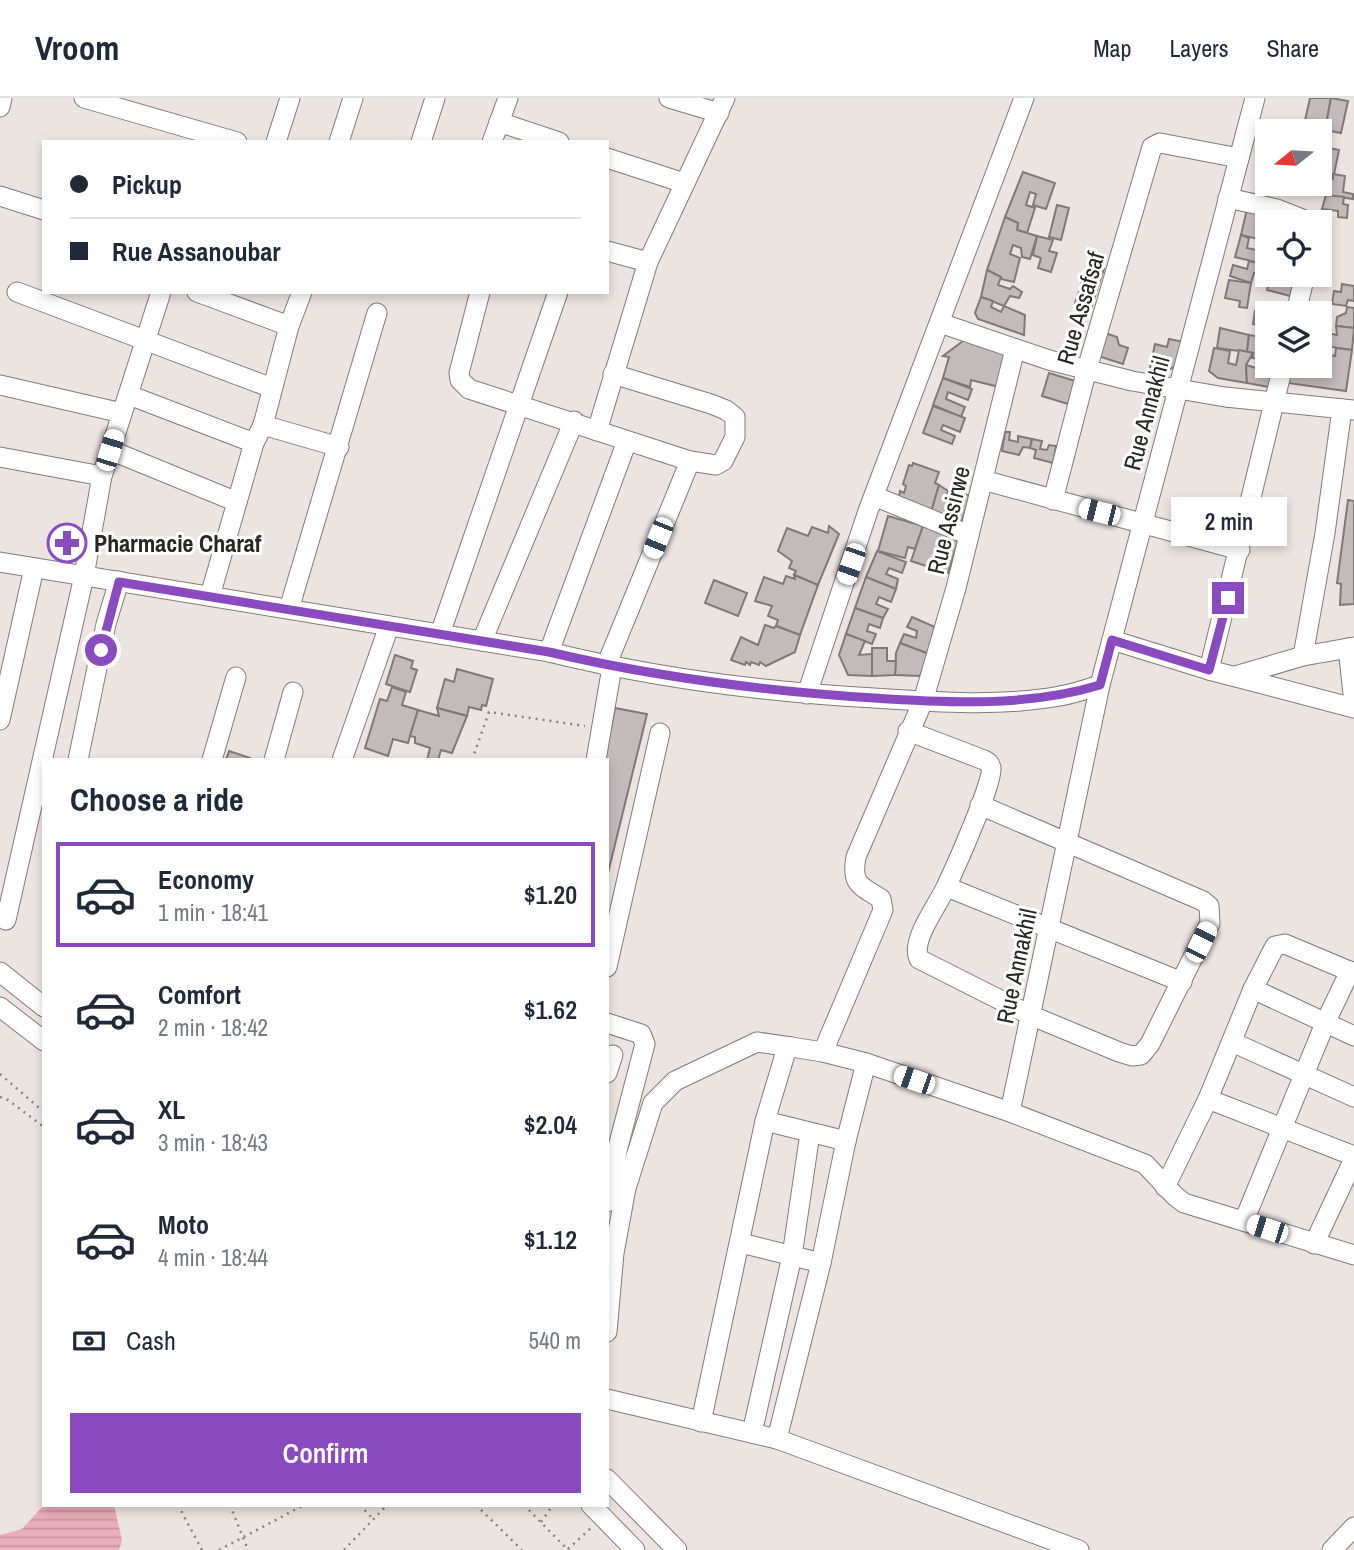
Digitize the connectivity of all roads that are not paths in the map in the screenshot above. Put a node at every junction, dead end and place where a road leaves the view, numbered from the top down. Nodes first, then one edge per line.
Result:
1 (2, 98) edge
2 (84, 98) edge
3 (290, 98) edge
4 (353, 98) edge
5 (435, 98) edge
6 (508, 98) edge
7 (669, 98) edge
8 (1024, 98) edge
9 (1255, 98) edge
10 (722, 106) edge
11 (0, 107) edge
12 (499, 122) junction
13 (230, 140) edge
14 (277, 140) edge
15 (341, 140) edge
16 (422, 140) edge
17 (493, 140) edge
18 (553, 140) edge
19 (1239, 158) junction
20 (609, 159) edge
21 (684, 183) junction
22 (0, 196) edge
23 (1228, 198) junction
24 (42, 209) edge
25 (1280, 210) edge
26 (609, 252) edge
27 (648, 262) junction
28 (17, 292) dead end
29 (161, 294) edge
30 (202, 294) edge
31 (301, 294) edge
32 (480, 294) edge
33 (557, 294) edge
34 (377, 313) dead end
35 (940, 323) junction
36 (289, 326) junction
37 (146, 340) junction
38 (1015, 349) junction
39 (1087, 369) junction
40 (613, 374) junction
41 (1281, 378) edge
42 (0, 385) edge
43 (272, 388) junction
44 (1178, 389) junction
45 (1276, 402) junction
46 (125, 404) junction
47 (518, 405) junction
48 (1348, 409) edge
49 (573, 421) junction
50 (264, 425) junction
51 (597, 431) junction
52 (627, 441) junction
53 (254, 443) junction
54 (339, 447) junction
55 (110, 450) junction
56 (0, 457) edge
57 (690, 461) junction
58 (102, 476) junction
59 (983, 480) junction
60 (874, 496) junction
61 (1053, 500) junction
62 (237, 502) junction
63 (1142, 525) junction
64 (969, 535) junction
65 (1240, 550) junction
66 (0, 562) edge
67 (34, 568) junction
68 (84, 576) junction
69 (119, 582) junction
70 (210, 596) junction
71 (289, 609) junction
72 (390, 626) junction
73 (440, 634) junction
74 (1112, 640) junction
75 (482, 641) junction
76 (1351, 647) edge
77 (549, 652) junction
78 (1303, 656) junction
79 (609, 666) junction
80 (1209, 670) junction
81 (1234, 676) junction
82 (236, 677) dead end
83 (1100, 685) junction
84 (293, 692) dead end
85 (807, 694) junction
86 (923, 701) junction
87 (1354, 705) edge
88 (0, 720) edge
89 (908, 731) junction
90 (660, 733) dead end
91 (43, 758) edge
92 (78, 758) edge
93 (213, 758) edge
94 (275, 758) edge
95 (343, 758) edge
96 (596, 758) edge
97 (42, 761) edge
98 (980, 805) junction
99 (1067, 843) junction
100 (947, 887) junction
101 (6, 920) dead end
102 (1048, 929) junction
103 (609, 958) edge
104 (0, 972) edge
105 (1352, 972) edge
106 (1182, 982) junction
107 (1253, 989) junction
108 (42, 1005) edge
109 (0, 1007) edge
110 (1030, 1015) junction
111 (1326, 1021) junction
112 (609, 1024) edge
113 (1354, 1036) edge
114 (42, 1039) edge
115 (1232, 1042) junction
116 (791, 1047) junction
117 (823, 1052) junction
118 (866, 1063) junction
119 (1304, 1076) junction
120 (1354, 1097) edge
121 (1208, 1099) junction
122 (1010, 1112) junction
123 (765, 1121) junction
124 (1283, 1129) junction
125 (810, 1133) junction
126 (846, 1142) junction
127 (613, 1146) edge
128 (1354, 1158) edge
129 (609, 1183) edge
130 (1165, 1186) junction
131 (1244, 1222) junction
132 (741, 1243) junction
133 (1314, 1244) junction
134 (1353, 1251) edge
135 (792, 1256) junction
136 (821, 1263) junction
137 (609, 1309) edge
138 (609, 1399) edge
139 (701, 1422) junction
140 (752, 1433) junction
141 (777, 1439) junction
142 (609, 1481) edge
143 (597, 1511) edge
144 (1354, 1527) edge
145 (635, 1550) edge
146 (677, 1550) edge
147 (1079, 1550) edge
148 (1332, 1550) edge

1 - 11 street
2 - 13 street
3 - 14 street
4 - 15 street
5 - 16 street
6 - 12 street
7 - 10 street
8 - 35 street
9 - 19 street, Rue Annakhil
10 - 21 street
12 - 17 street
12 - 18 street
19 - 23 street, Rue Annakhil
19 - 39 street, Rue Assafsaf
20 - 21 street
21 - 27 street
22 - 24 street
23 - 25 street
23 - 44 street, Rue Annakhil
26 - 27 street
27 - 40 street
28 - 37 street
29 - 37 street
30 - 36 street
31 - 36 street
32 - 47 street
33 - 47 street
34 - 54 street
35 - 38 street
35 - 60 street
36 - 43 street
37 - 43 street
37 - 46 street
38 - 39 street
38 - 59 street, Rue Assirwe
39 - 44 street
39 - 61 street, Rue Assafsaf
40 - 51 street
40 - 57 street
41 - 45 street
42 - 46 street
43 - 50 street
44 - 45 street
44 - 63 street, Rue Annakhil
45 - 48 street
45 - 65 street
46 - 53 street
46 - 55 street
47 - 49 street
47 - 73 street
48 - 78 street
49 - 51 street
49 - 75 street
50 - 53 street
50 - 54 street
51 - 52 street
52 - 57 street
52 - 77 street
53 - 62 street
54 - 71 street
55 - 58 street
55 - 62 street
56 - 58 street
57 - 79 street
58 - 68 street
59 - 61 street
59 - 64 street, Rue Assirwe
60 - 64 street
60 - 85 street
61 - 63 street
62 - 70 street
63 - 65 street
63 - 74 street, Rue Annakhil
64 - 86 street, Rue Assirwe
65 - 80 street
66 - 67 street
67 - 68 street
67 - 88 street
68 - 69 street
68 - 91 street
69 - 70 street
69 - 92 street
70 - 71 street
71 - 72 street
72 - 73 street
72 - 95 street
73 - 75 street
74 - 80 street
74 - 83 street, Rue Annakhil
75 - 77 street
76 - 78 street
76 - 87 street
77 - 79 street
78 - 81 street
79 - 85 street
79 - 96 street
80 - 81 street
81 - 87 street
82 - 93 street
83 - 86 street
83 - 99 street, Rue Annakhil
84 - 94 street
85 - 86 street
86 - 89 street, Rue Assirwe
89 - 98 street
89 - 117 street, Rue Assirwe
90 - 103 street
97 - 101 street
98 - 99 street
98 - 100 street
99 - 102 street, Rue Annakhil
99 - 106 street
100 - 102 street
100 - 110 street
102 - 106 street
102 - 110 street, Rue Annakhil
104 - 108 street
105 - 107 street
105 - 111 street
106 - 110 street
107 - 111 street
107 - 115 street
109 - 114 street
110 - 122 street, Rue Annakhil
111 - 113 street
111 - 119 street
112 - 127 street
115 - 119 street
115 - 121 street
116 - 117 street
116 - 123 street
116 - 137 street
117 - 118 street
118 - 122 street
118 - 126 street
119 - 120 street
119 - 124 street
121 - 124 street
121 - 130 street
122 - 130 street
123 - 125 street
123 - 132 street
124 - 128 street
124 - 131 street
125 - 126 street
125 - 135 street
126 - 136 street
127 - 129 street
128 - 133 street
130 - 131 street
131 - 133 street
132 - 135 street
132 - 139 street
133 - 134 street
135 - 136 street
135 - 140 street
136 - 141 street
138 - 139 street
139 - 140 street
140 - 141 street
141 - 147 street
142 - 146 street
143 - 145 street
144 - 148 street

